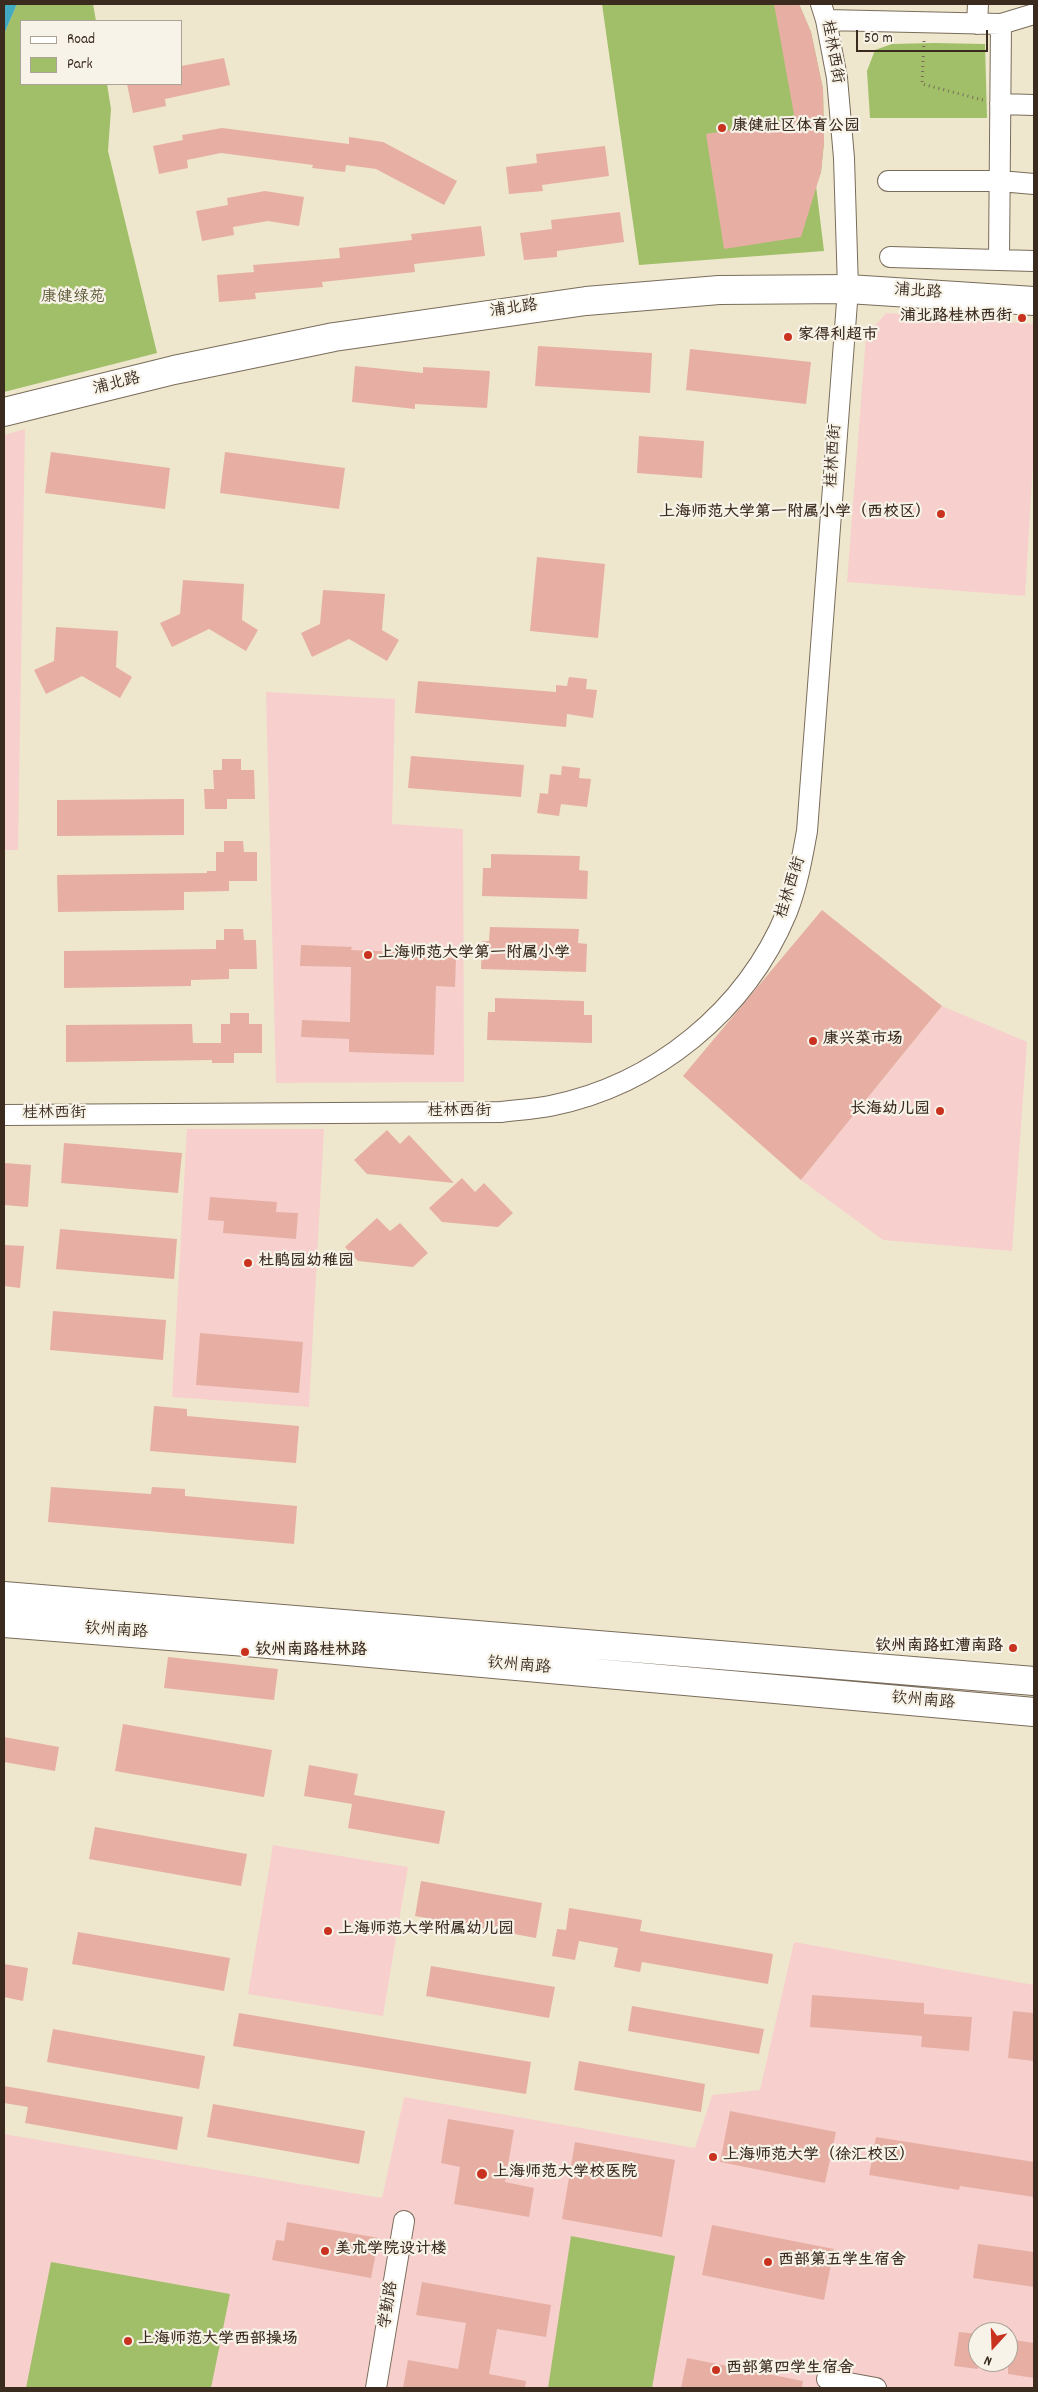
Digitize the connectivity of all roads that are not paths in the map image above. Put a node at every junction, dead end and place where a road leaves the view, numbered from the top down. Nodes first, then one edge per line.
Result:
1 (978, 4) edge
2 (823, 12) edge
3 (1034, 14) edge
4 (977, 24) junction
5 (1001, 24) junction
6 (1000, 104) junction
7 (1034, 105) edge
8 (888, 181) dead end
9 (1000, 181) junction
10 (1034, 184) edge
11 (890, 257) dead end
12 (999, 259) junction
13 (1034, 261) edge
14 (848, 288) junction
15 (1034, 300) edge
16 (4, 412) edge
17 (4, 1115) edge
18 (4, 1596) edge
19 (4, 1623) edge
20 (1034, 1681) edge
21 (1034, 1712) edge
22 (404, 2221) dead end
23 (827, 2379) dead end
24 (376, 2388) edge
25 (876, 2388) edge

1 - 4 street
2 - 4 street
2 - 14 street, 桂林西街
3 - 5 street
4 - 5 street
5 - 6 street
6 - 7 street
6 - 9 street
8 - 9 street
9 - 10 street
9 - 12 street
11 - 12 street
12 - 13 street
14 - 15 street, 浦北路
14 - 16 street, 浦北路
14 - 17 street, 桂林西街
18 - 20 street, 钦州南路
19 - 21 street, 钦州南路
22 - 24 street, 学勤路
23 - 25 street

